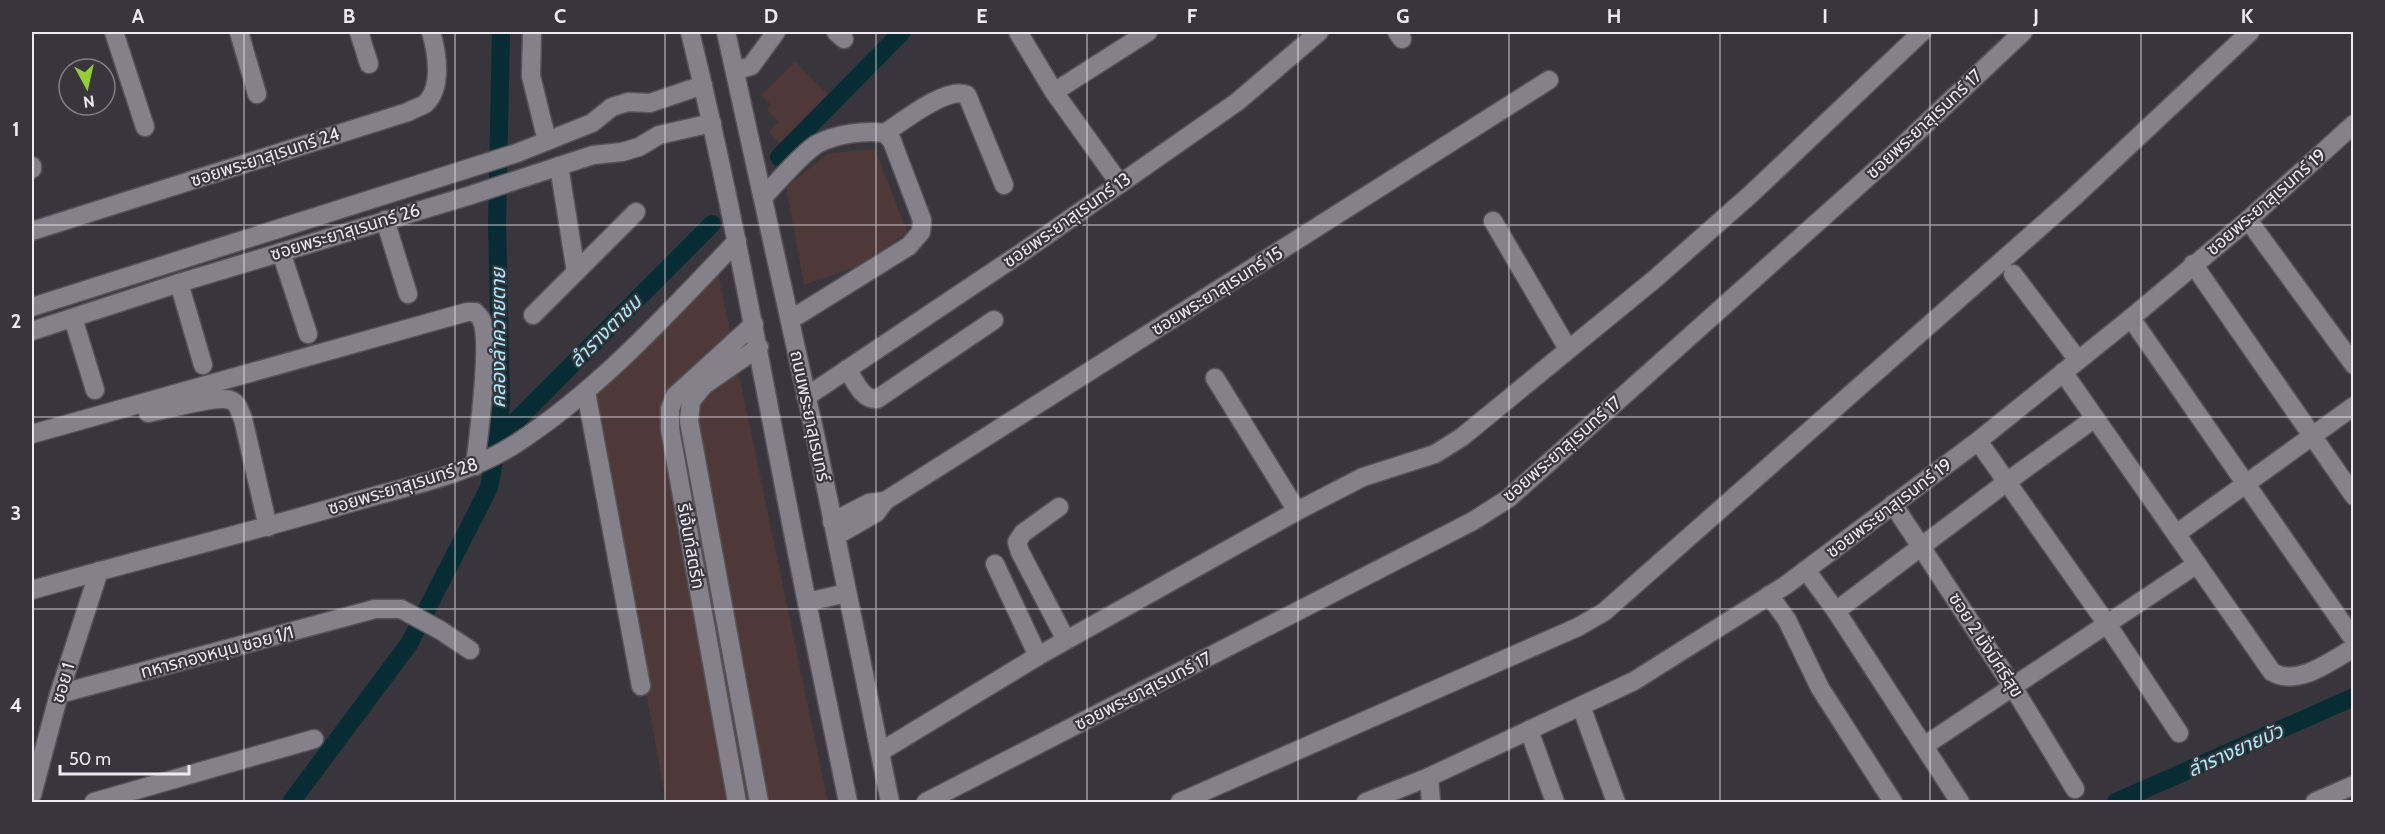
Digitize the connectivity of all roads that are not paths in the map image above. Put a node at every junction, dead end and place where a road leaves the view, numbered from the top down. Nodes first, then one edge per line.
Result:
1 (114, 32) edge
2 (239, 32) edge
3 (359, 32) edge
4 (431, 32) edge
5 (532, 32) edge
6 (690, 32) edge
7 (726, 32) edge
8 (776, 32) edge
9 (1018, 32) edge
10 (1148, 32) edge
11 (1319, 32) edge
12 (1922, 32) edge
13 (2023, 32) edge
14 (2250, 32) edge
15 (369, 64) dead end
16 (735, 71) junction
17 (1549, 80) dead end
18 (703, 85) junction
19 (1054, 92) junction
20 (257, 94) dead end
21 (650, 103) junction
22 (712, 123) junction
23 (2354, 124) edge
24 (145, 128) dead end
25 (885, 133) junction
26 (659, 135) junction
27 (547, 141) junction
28 (559, 166) junction
29 (1120, 184) junction
30 (1004, 185) dead end
31 (764, 196) junction
32 (636, 212) dead end
33 (385, 220) junction
34 (2248, 220) junction
35 (304, 221) junction
36 (1493, 221) dead end
37 (32, 231) edge
38 (737, 241) junction
39 (314, 242) junction
40 (281, 252) junction
41 (2193, 264) junction
42 (576, 272) junction
43 (2013, 274) dead end
44 (179, 284) junction
45 (408, 294) dead end
46 (32, 307) edge
47 (533, 315) dead end
48 (73, 318) junction
49 (2131, 318) junction
50 (790, 320) junction
51 (994, 320) dead end
52 (754, 324) junction
53 (32, 331) edge
54 (308, 334) dead end
55 (759, 347) junction
56 (1568, 349) junction
57 (2078, 360) junction
58 (203, 364) dead end
59 (2354, 365) edge
60 (847, 369) junction
61 (2063, 372) junction
62 (1215, 378) dead end
63 (95, 390) dead end
64 (586, 392) junction
65 (806, 397) junction
66 (2354, 406) edge
67 (148, 413) dead end
68 (2095, 418) junction
69 (32, 434) edge
70 (2312, 435) junction
71 (1978, 441) junction
72 (479, 464) junction
73 (2008, 481) junction
74 (2246, 484) junction
75 (2354, 496) edge
76 (1893, 504) junction
77 (1059, 507) dead end
78 (1297, 511) junction
79 (268, 527) junction
80 (834, 529) junction
81 (2176, 534) junction
82 (1922, 546) junction
83 (995, 564) dead end
84 (2197, 564) junction
85 (1806, 570) junction
86 (99, 571) junction
87 (32, 590) edge
88 (847, 593) junction
89 (1769, 595) junction
90 (807, 602) junction
91 (1836, 611) junction
92 (2107, 624) junction
93 (1066, 640) junction
94 (2354, 640) edge
95 (2354, 648) edge
96 (470, 650) dead end
97 (1038, 656) junction
98 (641, 687) dead end
99 (2013, 687) junction
100 (59, 694) junction
101 (1581, 706) junction
102 (1529, 730) junction
103 (2179, 733) dead end
104 (314, 739) dead end
105 (1924, 746) junction
106 (880, 752) junction
107 (1429, 777) junction
108 (2354, 785) edge
109 (2075, 789) dead end
110 (32, 795) edge
111 (94, 802) edge
112 (737, 802) edge
113 (759, 802) edge
114 (848, 802) edge
115 (890, 802) edge
116 (927, 802) edge
117 (1180, 802) edge
118 (1366, 802) edge
119 (1431, 802) edge
120 (1555, 802) edge
121 (1616, 802) edge
122 (1893, 802) edge
123 (1960, 802) edge
124 (2315, 802) edge

1 - 24 street
2 - 20 street
3 - 15 street
4 - 37 street, ซอยพระยาสุเรนทร์ 24
5 - 27 street
6 - 18 street, ถนนพระยาสุเรนทร์
7 - 16 street, ถนนพระยาสุเรนทร์
8 - 16 street
9 - 19 street
10 - 19 street
11 - 29 street, ซอยพระยาสุเรนทร์ 13
12 - 56 street
13 - 116 street, ซอยพระยาสุเรนทร์ 17
14 - 117 street
16 - 31 street, ถนนพระยาสุเรนทร์
17 - 80 street, ซอยพระยาสุเรนทร์ 15
18 - 21 street, ซอยพระยาสุเรนทร์ 26
18 - 22 street, ถนนพระยาสุเรนทร์
19 - 29 street
21 - 26 street
21 - 27 street, ซอยพระยาสุเรนทร์ 26
22 - 26 street, ซอยพระยาสุเรนทร์ 26
22 - 38 street, ถนนพระยาสุเรนทร์
23 - 34 street, ซอยพระยาสุเรนทร์ 19
25 - 30 street
25 - 31 street
25 - 50 street
26 - 28 street, ซอยพระยาสุเรนทร์ 26
27 - 35 street, ซอยพระยาสุเรนทร์ 26
28 - 33 street, ซอยพระยาสุเรนทร์ 26
28 - 42 street
29 - 60 street, ซอยพระยาสุเรนทร์ 13
31 - 50 street, ถนนพระยาสุเรนทร์
32 - 42 street
33 - 39 street, ซอยพระยาสุเรนทร์ 26
33 - 45 street
34 - 41 street, ซอยพระยาสุเรนทร์ 19
34 - 59 street
35 - 39 street
35 - 46 street, ซอยพระยาสุเรนทร์ 26
36 - 56 street
38 - 52 street, ถนนพระยาสุเรนทร์
38 - 64 street, ซอยพระยาสุเรนทร์ 28
39 - 40 street, ซอยพระยาสุเรนทร์ 26
40 - 44 street, ซอยพระยาสุเรนทร์ 26
40 - 54 street
41 - 49 street, ซอยพระยาสุเรนทร์ 19
41 - 70 street
42 - 47 street
43 - 57 street
44 - 48 street, ซอยพระยาสุเรนทร์ 26
44 - 58 street
48 - 53 street, ซอยพระยาสุเรนทร์ 26
48 - 63 street
49 - 57 street, ซอยพระยาสุเรนทร์ 19
49 - 74 street
50 - 65 street, ถนนพระยาสุเรนทร์
51 - 60 street
52 - 55 street, ถนนพระยาสุเรนทร์
52 - 112 street, รีเจ้นท์สตรีท
55 - 90 street, ถนนพระยาสุเรนทร์
55 - 113 street, รีเจ้นท์สตรีท
56 - 78 street
57 - 61 street, ซอยพระยาสุเรนทร์ 19
60 - 65 street, ซอยพระยาสุเรนทร์ 13
61 - 68 street
61 - 71 street, ซอยพระยาสุเรนทร์ 19
62 - 78 street
64 - 72 street, ซอยพระยาสุเรนทร์ 28
64 - 98 street
65 - 80 street, ถนนพระยาสุเรนทร์
66 - 70 street
67 - 79 street
68 - 73 street
68 - 81 street
69 - 72 street
70 - 74 street
70 - 75 street
71 - 73 street
71 - 76 street, ซอยพระยาสุเรนทร์ 19
72 - 79 street, ซอยพระยาสุเรนทร์ 28
73 - 82 street
73 - 92 street
74 - 81 street
74 - 94 street
76 - 82 street, ซอย 2 มั่งมีศรีสุข
76 - 85 street, ซอยพระยาสุเรนทร์ 19
77 - 93 street
78 - 93 street
79 - 86 street, ซอยพระยาสุเรนทร์ 28
80 - 88 street, ถนนพระยาสุเรนทร์
81 - 84 street
82 - 91 street
82 - 99 street, ซอย 2 มั่งมีศรีสุข
83 - 97 street
84 - 92 street
84 - 95 street
85 - 89 street, ซอยพระยาสุเรนทร์ 19
85 - 91 street
86 - 87 street, ซอยพระยาสุเรนทร์ 28
86 - 100 street, ซอย 1
88 - 90 street
88 - 106 street, ถนนพระยาสุเรนทร์
89 - 101 street, ซอยพระยาสุเรนทร์ 19
89 - 122 street
90 - 114 street, ถนนพระยาสุเรนทร์
91 - 105 street
92 - 99 street
92 - 103 street
93 - 97 street
96 - 100 street, ทหารกองหนุน ซอย 1/1
97 - 106 street
99 - 105 street
99 - 109 street, ซอย 2 มั่งมีศรีสุข
100 - 110 street, ซอย 1
101 - 102 street, ซอยพระยาสุเรนทร์ 19
101 - 121 street
102 - 107 street, ซอยพระยาสุเรนทร์ 19
102 - 120 street
104 - 111 street
105 - 123 street
106 - 115 street, ถนนพระยาสุเรนทร์
107 - 118 street, ซอยพระยาสุเรนทร์ 19
107 - 119 street
108 - 124 street

